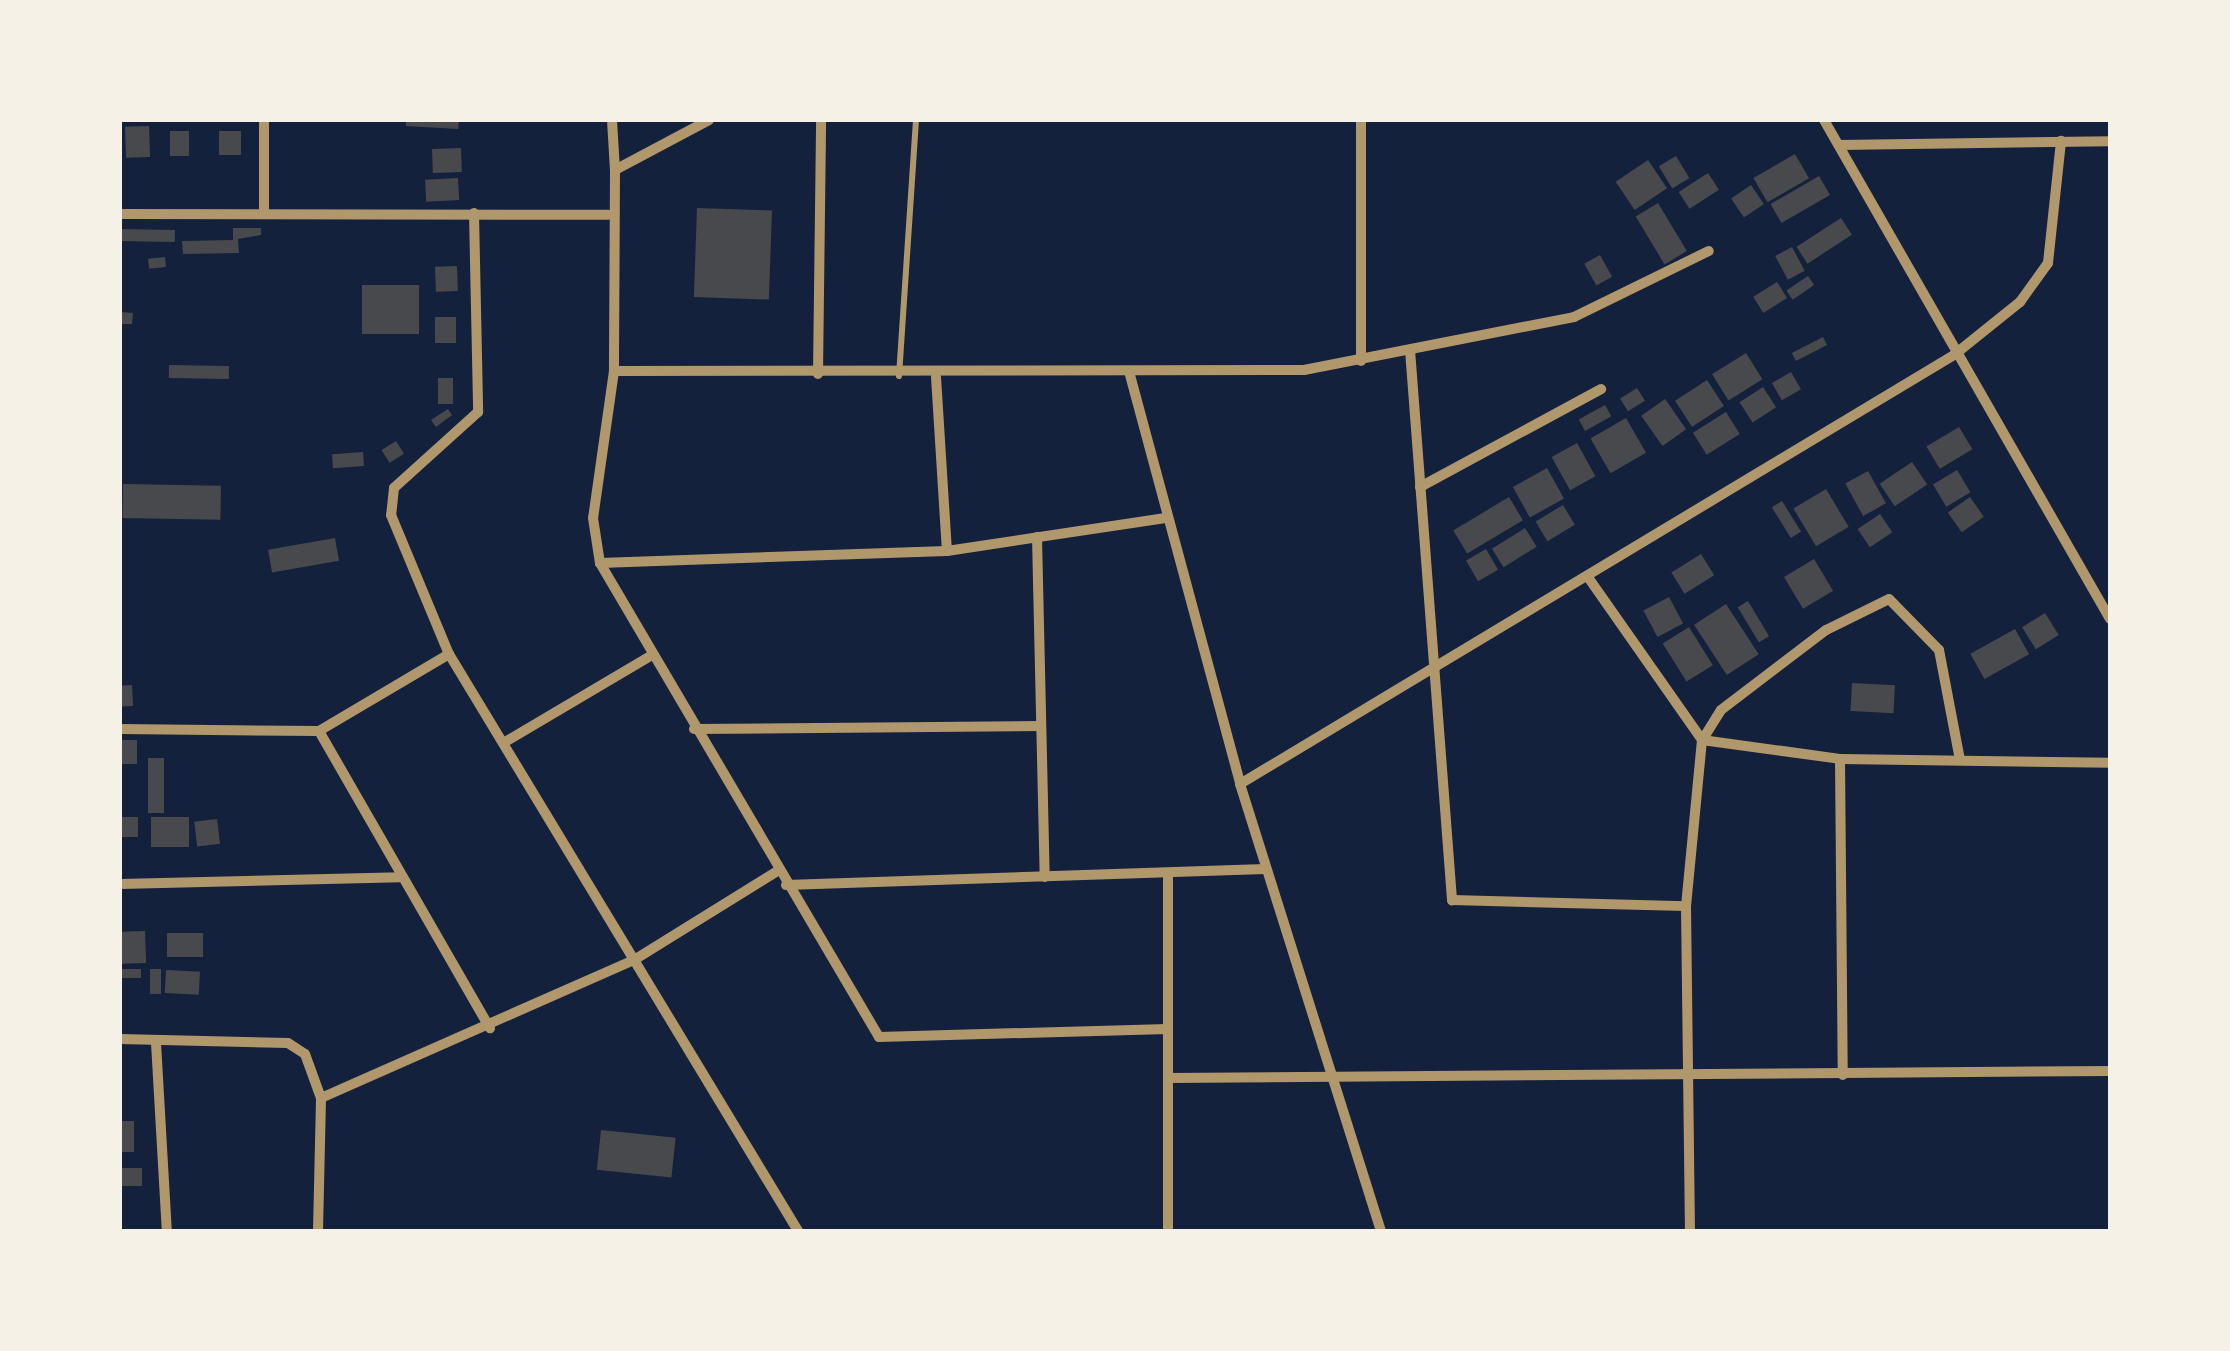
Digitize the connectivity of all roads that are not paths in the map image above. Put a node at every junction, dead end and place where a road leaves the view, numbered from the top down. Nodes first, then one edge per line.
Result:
1 (264, 120) edge
2 (612, 120) edge
3 (709, 120) edge
4 (821, 120) edge
5 (916, 120) edge
6 (1361, 120) edge
7 (1824, 120) edge
8 (2061, 140) junction
9 (2110, 141) edge
10 (1839, 145) junction
11 (616, 170) junction
12 (474, 213) junction
13 (120, 214) edge
14 (264, 214) junction
15 (608, 215) junction
16 (1710, 252) dead end
17 (1410, 350) junction
18 (1954, 355) junction
19 (1361, 361) junction
20 (614, 371) junction
21 (818, 374) junction
22 (898, 376) junction
23 (1130, 376) junction
24 (936, 377) junction
25 (1601, 388) dead end
26 (1420, 487) junction
27 (1166, 518) junction
28 (1036, 537) junction
29 (946, 551) junction
30 (600, 563) junction
31 (1590, 580) junction
32 (2110, 619) edge
33 (448, 654) junction
34 (649, 656) junction
35 (1435, 670) junction
36 (1041, 726) junction
37 (120, 729) edge
38 (694, 729) junction
39 (319, 731) junction
40 (1702, 740) junction
41 (505, 742) junction
42 (1840, 759) junction
43 (1960, 760) junction
44 (2110, 763) edge
45 (1240, 784) junction
46 (1265, 869) junction
47 (776, 872) junction
48 (400, 877) junction
49 (1045, 877) junction
50 (1168, 878) junction
51 (120, 884) edge
52 (786, 885) junction
53 (1686, 906) junction
54 (634, 960) junction
55 (490, 1028) junction
56 (1168, 1029) junction
57 (120, 1039) edge
58 (156, 1043) junction
59 (2110, 1071) edge
60 (1843, 1075) junction
61 (1688, 1077) junction
62 (1170, 1078) junction
63 (1334, 1080) junction
64 (321, 1098) junction
65 (167, 1231) edge
66 (318, 1231) edge
67 (798, 1231) edge
68 (1168, 1231) edge
69 (1380, 1231) edge
70 (1690, 1231) edge

1 - 14 street
2 - 11 street
3 - 11 street
4 - 21 street
5 - 22 lane
6 - 19 street
7 - 10 street
8 - 9 street
8 - 10 street
8 - 18 street
10 - 18 street
11 - 15 street
12 - 14 street
12 - 15 street
12 - 33 street
13 - 14 street
15 - 20 street
16 - 17 street
17 - 19 street
17 - 26 street
18 - 31 street
18 - 32 street
19 - 23 street
20 - 21 street
20 - 30 street
21 - 22 street
22 - 24 street
23 - 24 street
23 - 27 street
24 - 29 street
25 - 26 street
26 - 35 street
27 - 28 street
27 - 45 street
28 - 29 street
28 - 36 street
29 - 30 street
30 - 34 street
31 - 35 street
31 - 40 street
33 - 39 street
33 - 41 street
34 - 38 street
34 - 41 street
35 - 45 street
35 - 53 street
36 - 38 street
36 - 49 street
37 - 39 street
38 - 47 street
39 - 48 street
40 - 42 street
40 - 43 street
40 - 53 street
41 - 54 street
42 - 43 street
42 - 60 street
43 - 44 street
45 - 46 street
46 - 50 street
46 - 63 street
47 - 52 street
47 - 54 street
48 - 51 street
48 - 55 street
49 - 50 street
49 - 52 street
50 - 56 street
52 - 56 street
53 - 61 street
54 - 55 street
54 - 67 street
55 - 64 street
56 - 62 street
57 - 58 street
58 - 64 street
58 - 65 street
59 - 60 street
60 - 61 street
61 - 63 street
61 - 70 street
62 - 63 street
62 - 68 street
63 - 69 street
64 - 66 street

